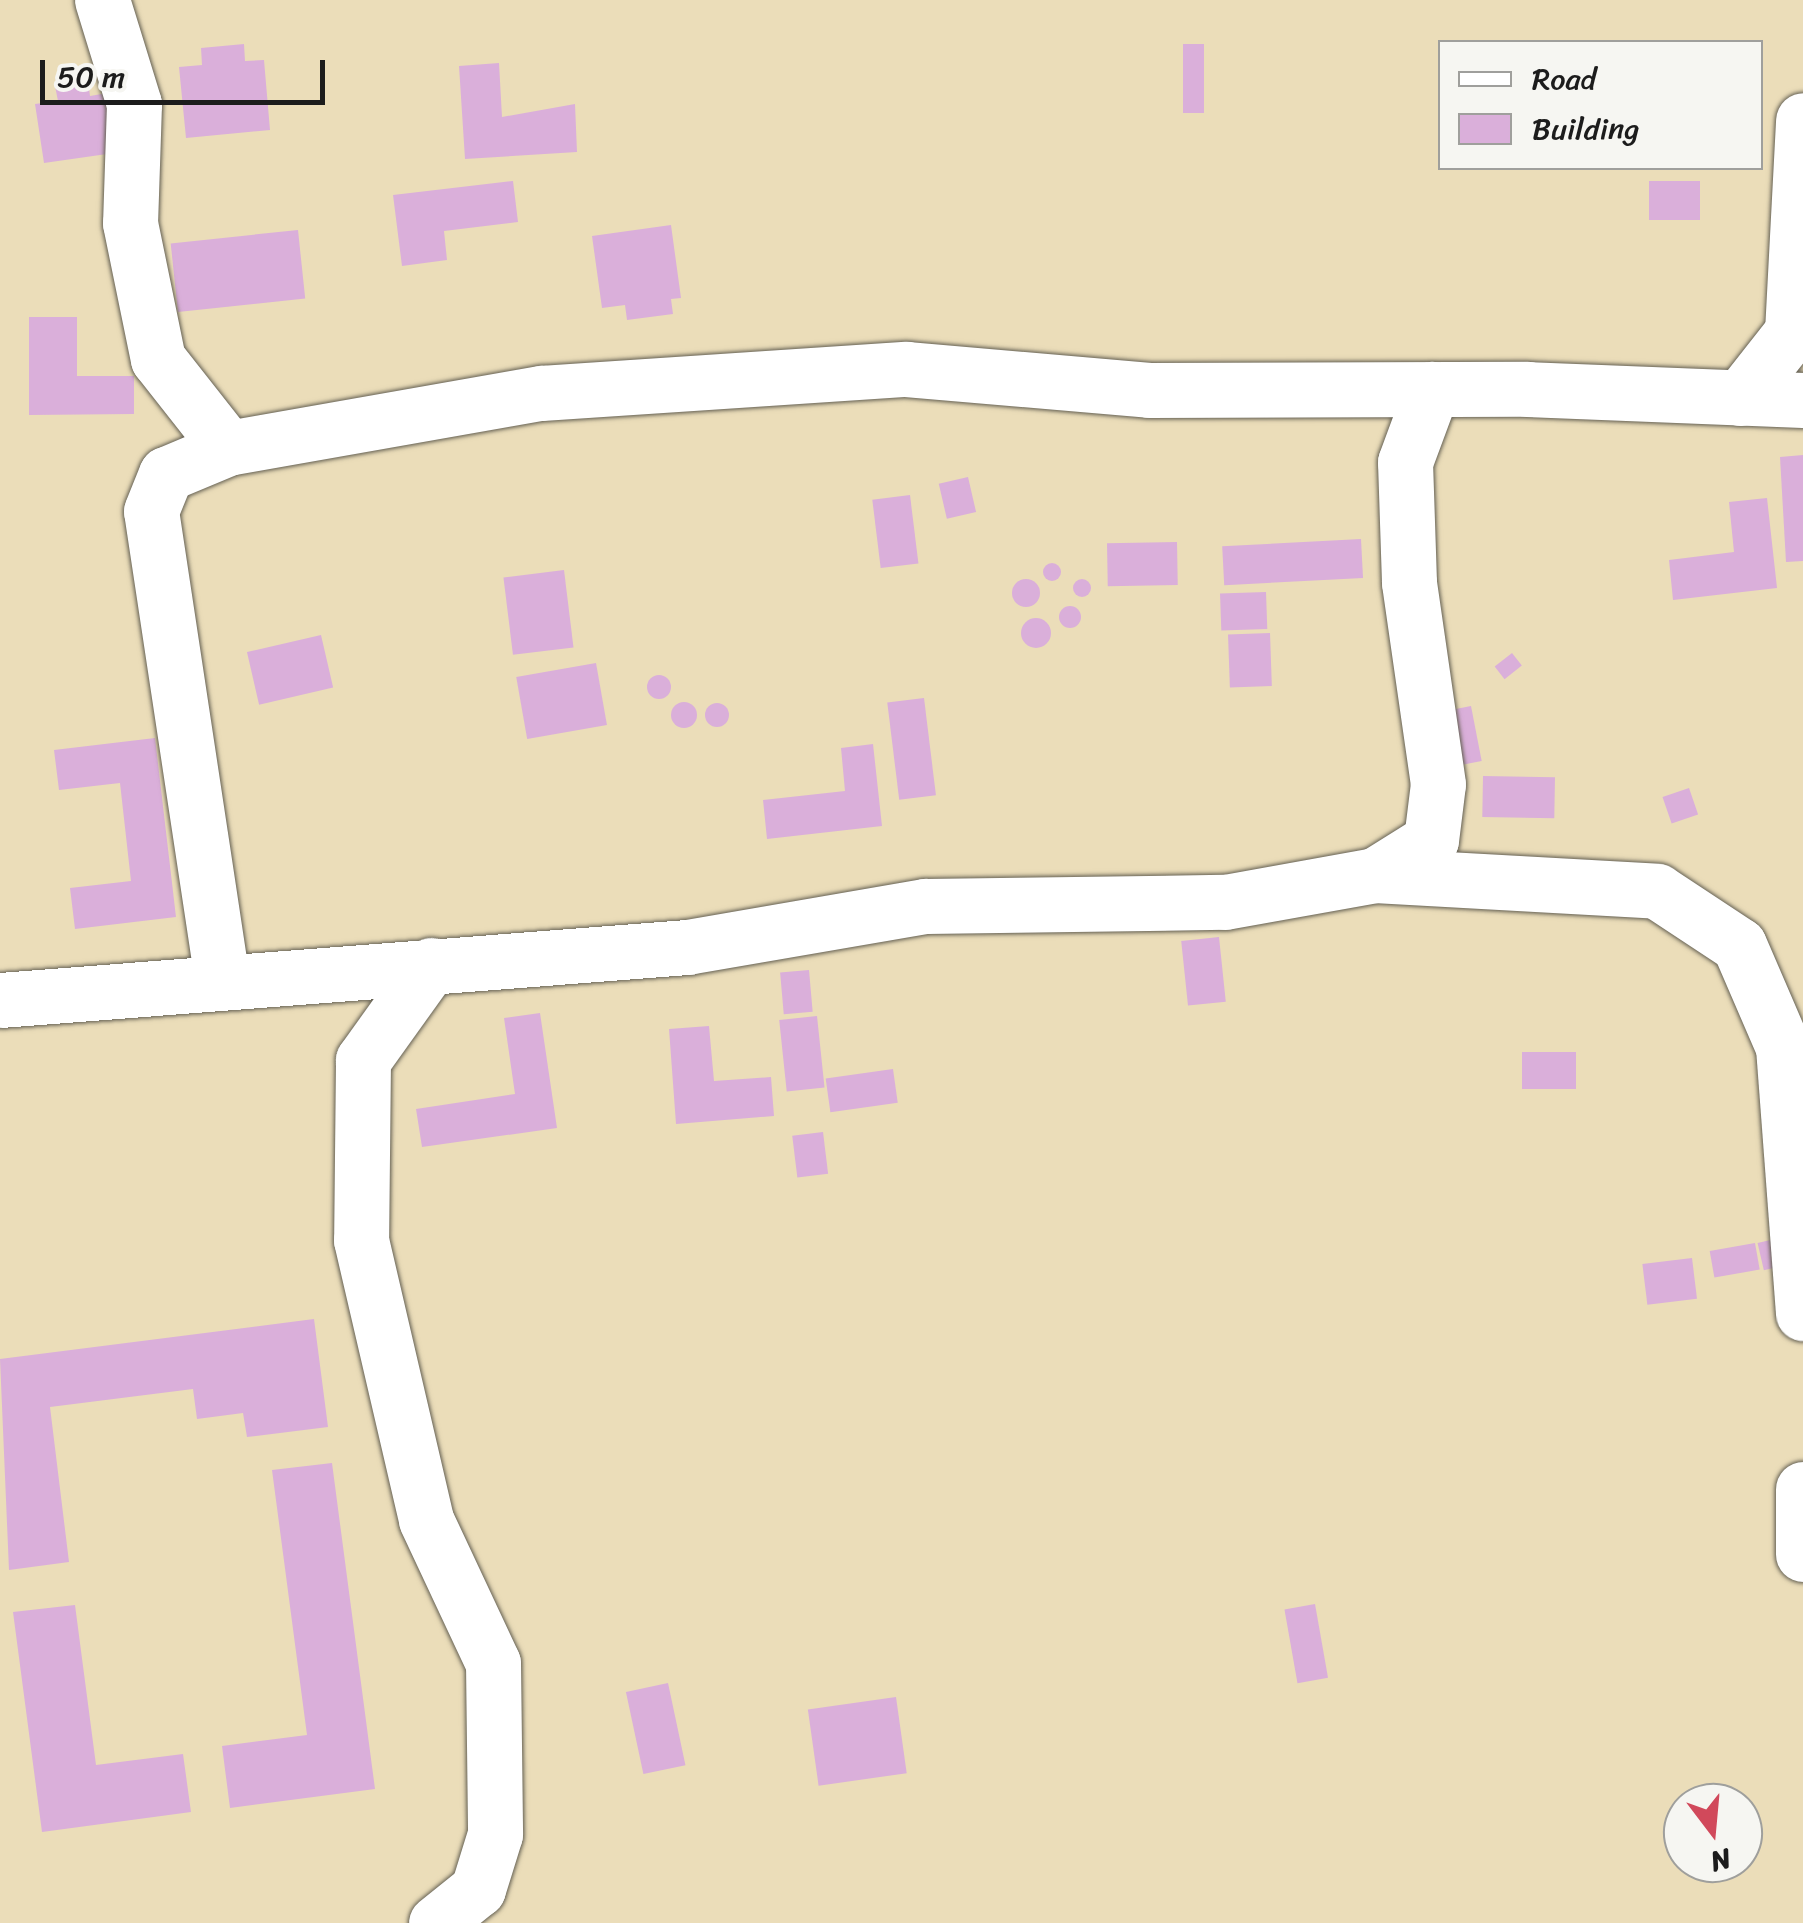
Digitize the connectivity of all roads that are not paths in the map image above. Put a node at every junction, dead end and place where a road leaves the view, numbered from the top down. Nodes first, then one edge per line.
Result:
1 (102, 0) edge
2 (1803, 120) edge
3 (1432, 389) junction
4 (1740, 398) junction
5 (1803, 400) edge
6 (228, 448) junction
7 (1375, 875) junction
8 (431, 965) junction
9 (222, 980) junction
10 (0, 1000) edge
11 (1803, 1312) edge
12 (1803, 1489) edge
13 (1803, 1554) edge
14 (436, 1923) edge

1 - 6 street
2 - 4 street
3 - 4 street
3 - 6 street
3 - 7 street
4 - 5 street
6 - 9 street
7 - 8 street
7 - 11 street
8 - 9 street
8 - 14 street
9 - 10 street
12 - 13 street

